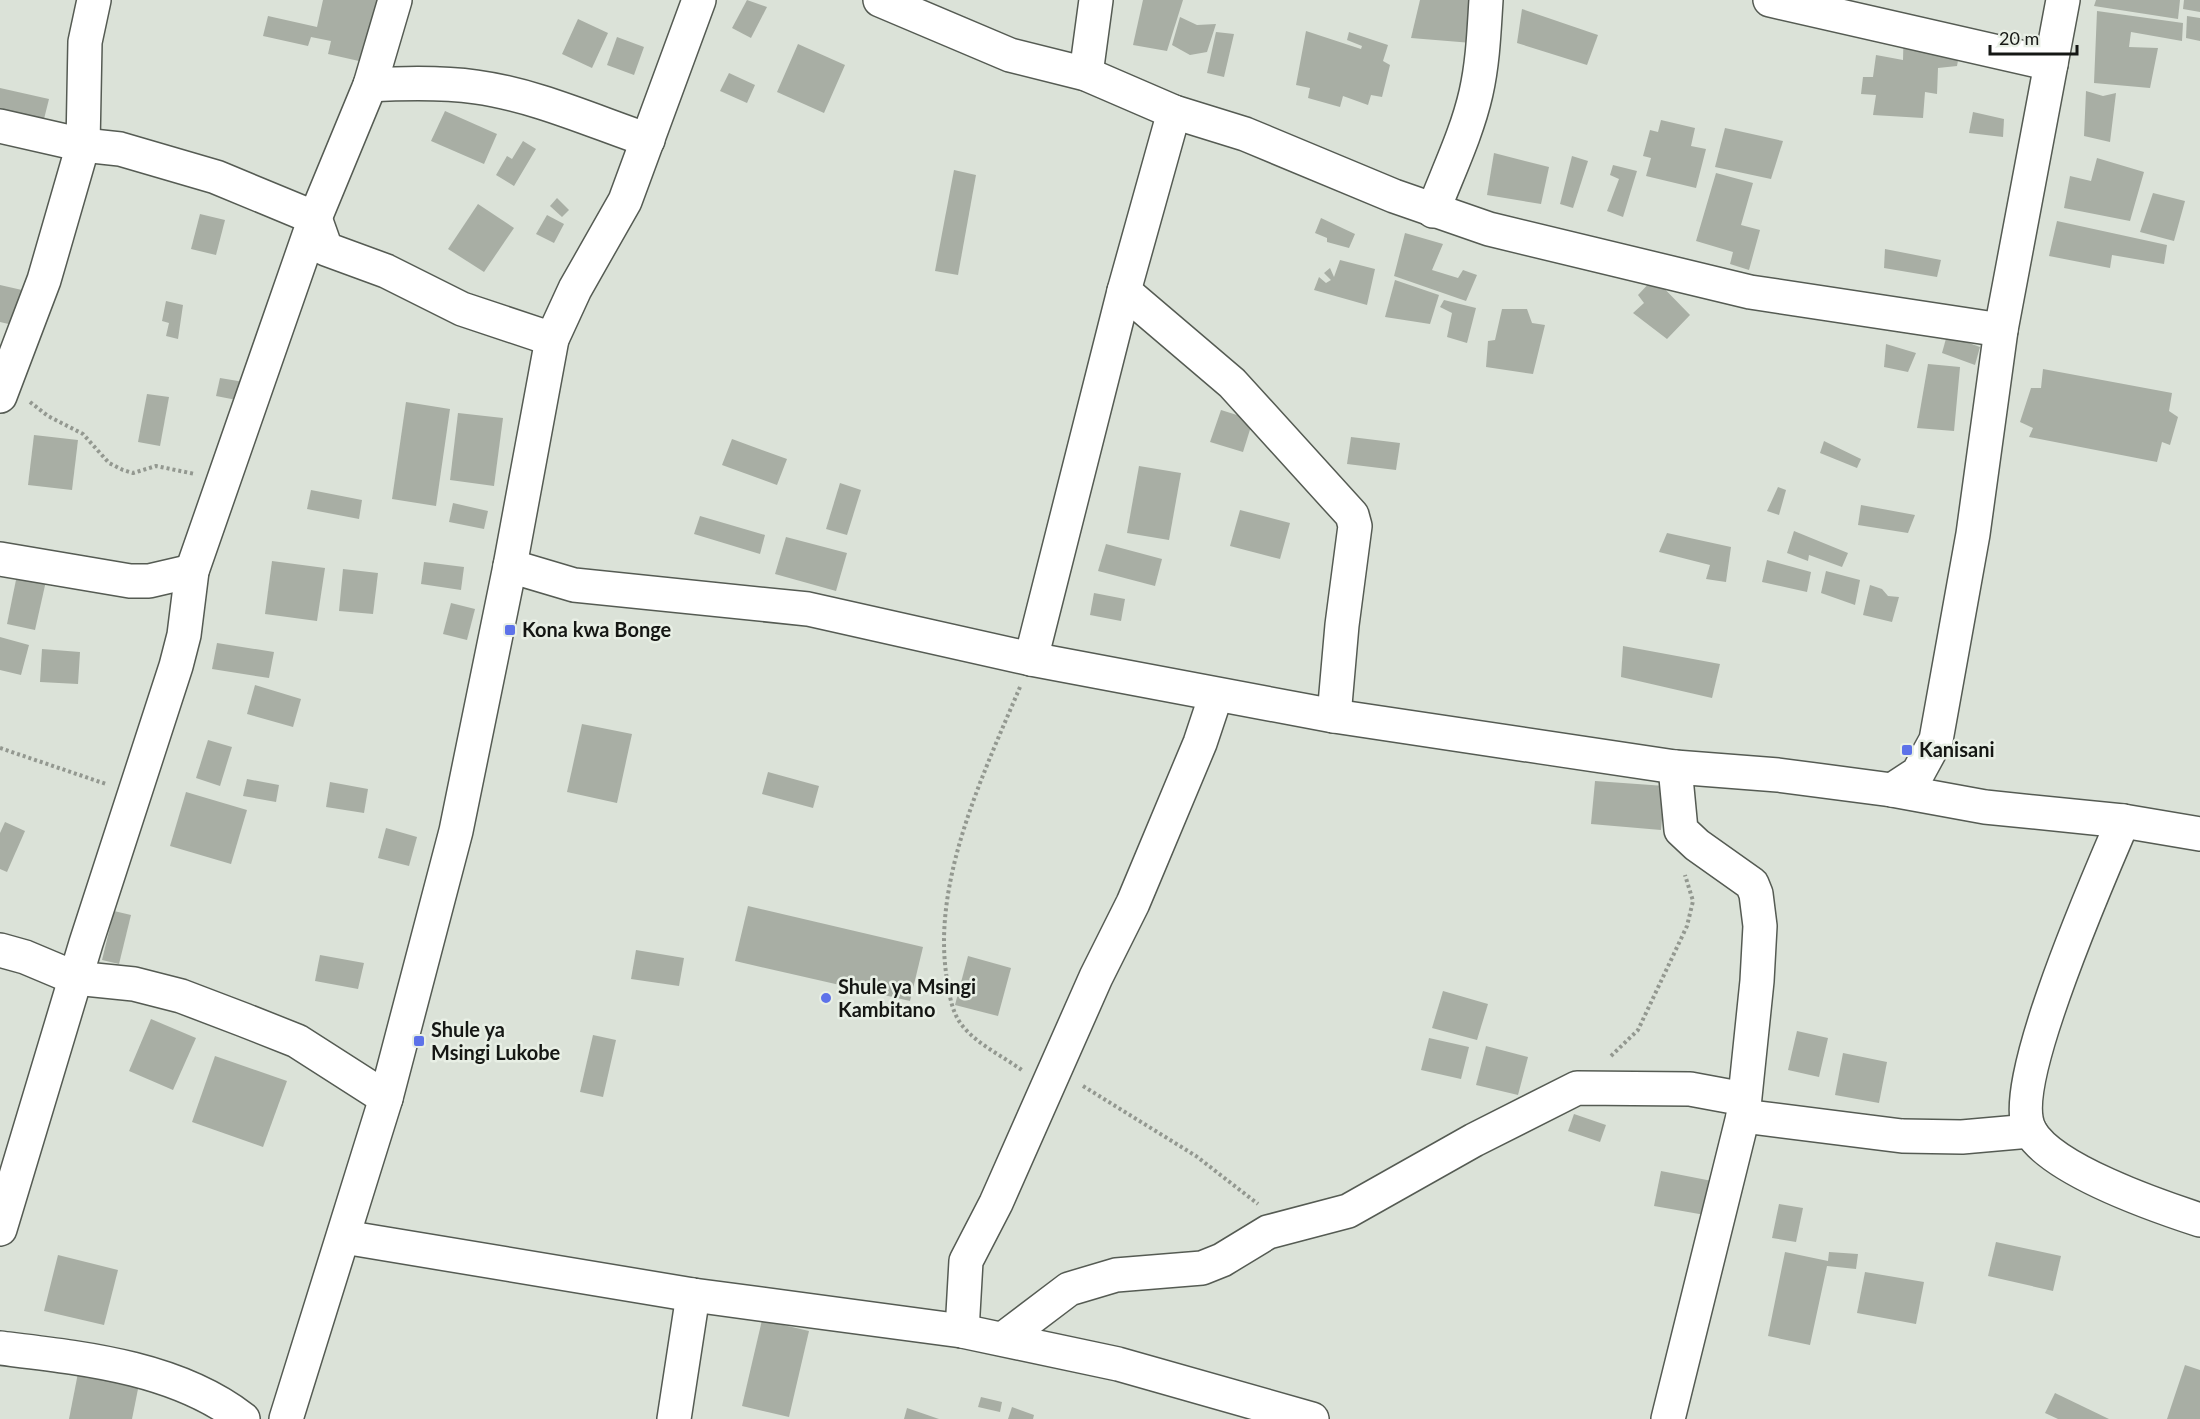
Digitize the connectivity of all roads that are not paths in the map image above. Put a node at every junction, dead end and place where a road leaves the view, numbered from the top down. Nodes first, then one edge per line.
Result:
1 (94, 0) edge
2 (395, 0) edge
3 (699, 0) edge
4 (880, 0) edge
5 (1096, 0) edge
6 (1486, 0) edge
7 (1770, 0) edge
8 (2063, 0) edge
9 (2051, 64) junction
10 (1086, 74) junction
11 (370, 85) junction
12 (1174, 112) junction
13 (0, 126) edge
14 (648, 140) junction
15 (83, 145) junction
16 (1432, 211) junction
17 (315, 219) junction
18 (1124, 291) junction
19 (2001, 330) junction
20 (552, 339) junction
21 (13, 397) edge
22 (0, 560) edge
23 (510, 566) junction
24 (192, 571) junction
25 (1031, 659) junction
26 (1216, 695) junction
27 (1334, 716) junction
28 (1675, 767) junction
29 (1892, 789) junction
30 (2123, 821) junction
31 (2200, 834) edge
32 (0, 950) edge
33 (75, 978) junction
34 (386, 1098) junction
35 (1743, 1108) junction
36 (2030, 1131) junction
37 (2200, 1220) edge
38 (0, 1229) edge
39 (344, 1237) junction
40 (693, 1294) junction
41 (962, 1331) junction
42 (1003, 1339) junction
43 (0, 1348) edge
44 (243, 1419) edge
45 (286, 1419) edge
46 (674, 1419) edge
47 (1312, 1419) edge
48 (1668, 1419) edge

1 - 15 street
2 - 11 street
3 - 14 street
4 - 10 street
5 - 10 street
6 - 16 street
7 - 9 street
8 - 9 street
9 - 19 street
10 - 12 street
11 - 14 street
11 - 17 street
12 - 16 street
12 - 18 street
13 - 15 street
14 - 20 street
15 - 17 street
15 - 21 street
16 - 19 street
17 - 20 street
17 - 24 street
18 - 25 street
18 - 27 street
19 - 29 street
20 - 23 street
22 - 24 street
23 - 25 street
23 - 34 street
24 - 33 street
25 - 26 street
26 - 27 street
26 - 41 street
27 - 28 street
28 - 29 street
28 - 35 street
29 - 30 street
30 - 31 street
30 - 36 street
32 - 33 street
33 - 34 street
33 - 38 street
34 - 39 street
35 - 36 street
35 - 42 street
35 - 48 street
36 - 37 street
39 - 40 street
39 - 45 street
40 - 41 street
40 - 46 street
41 - 42 street
42 - 47 street
43 - 44 street

